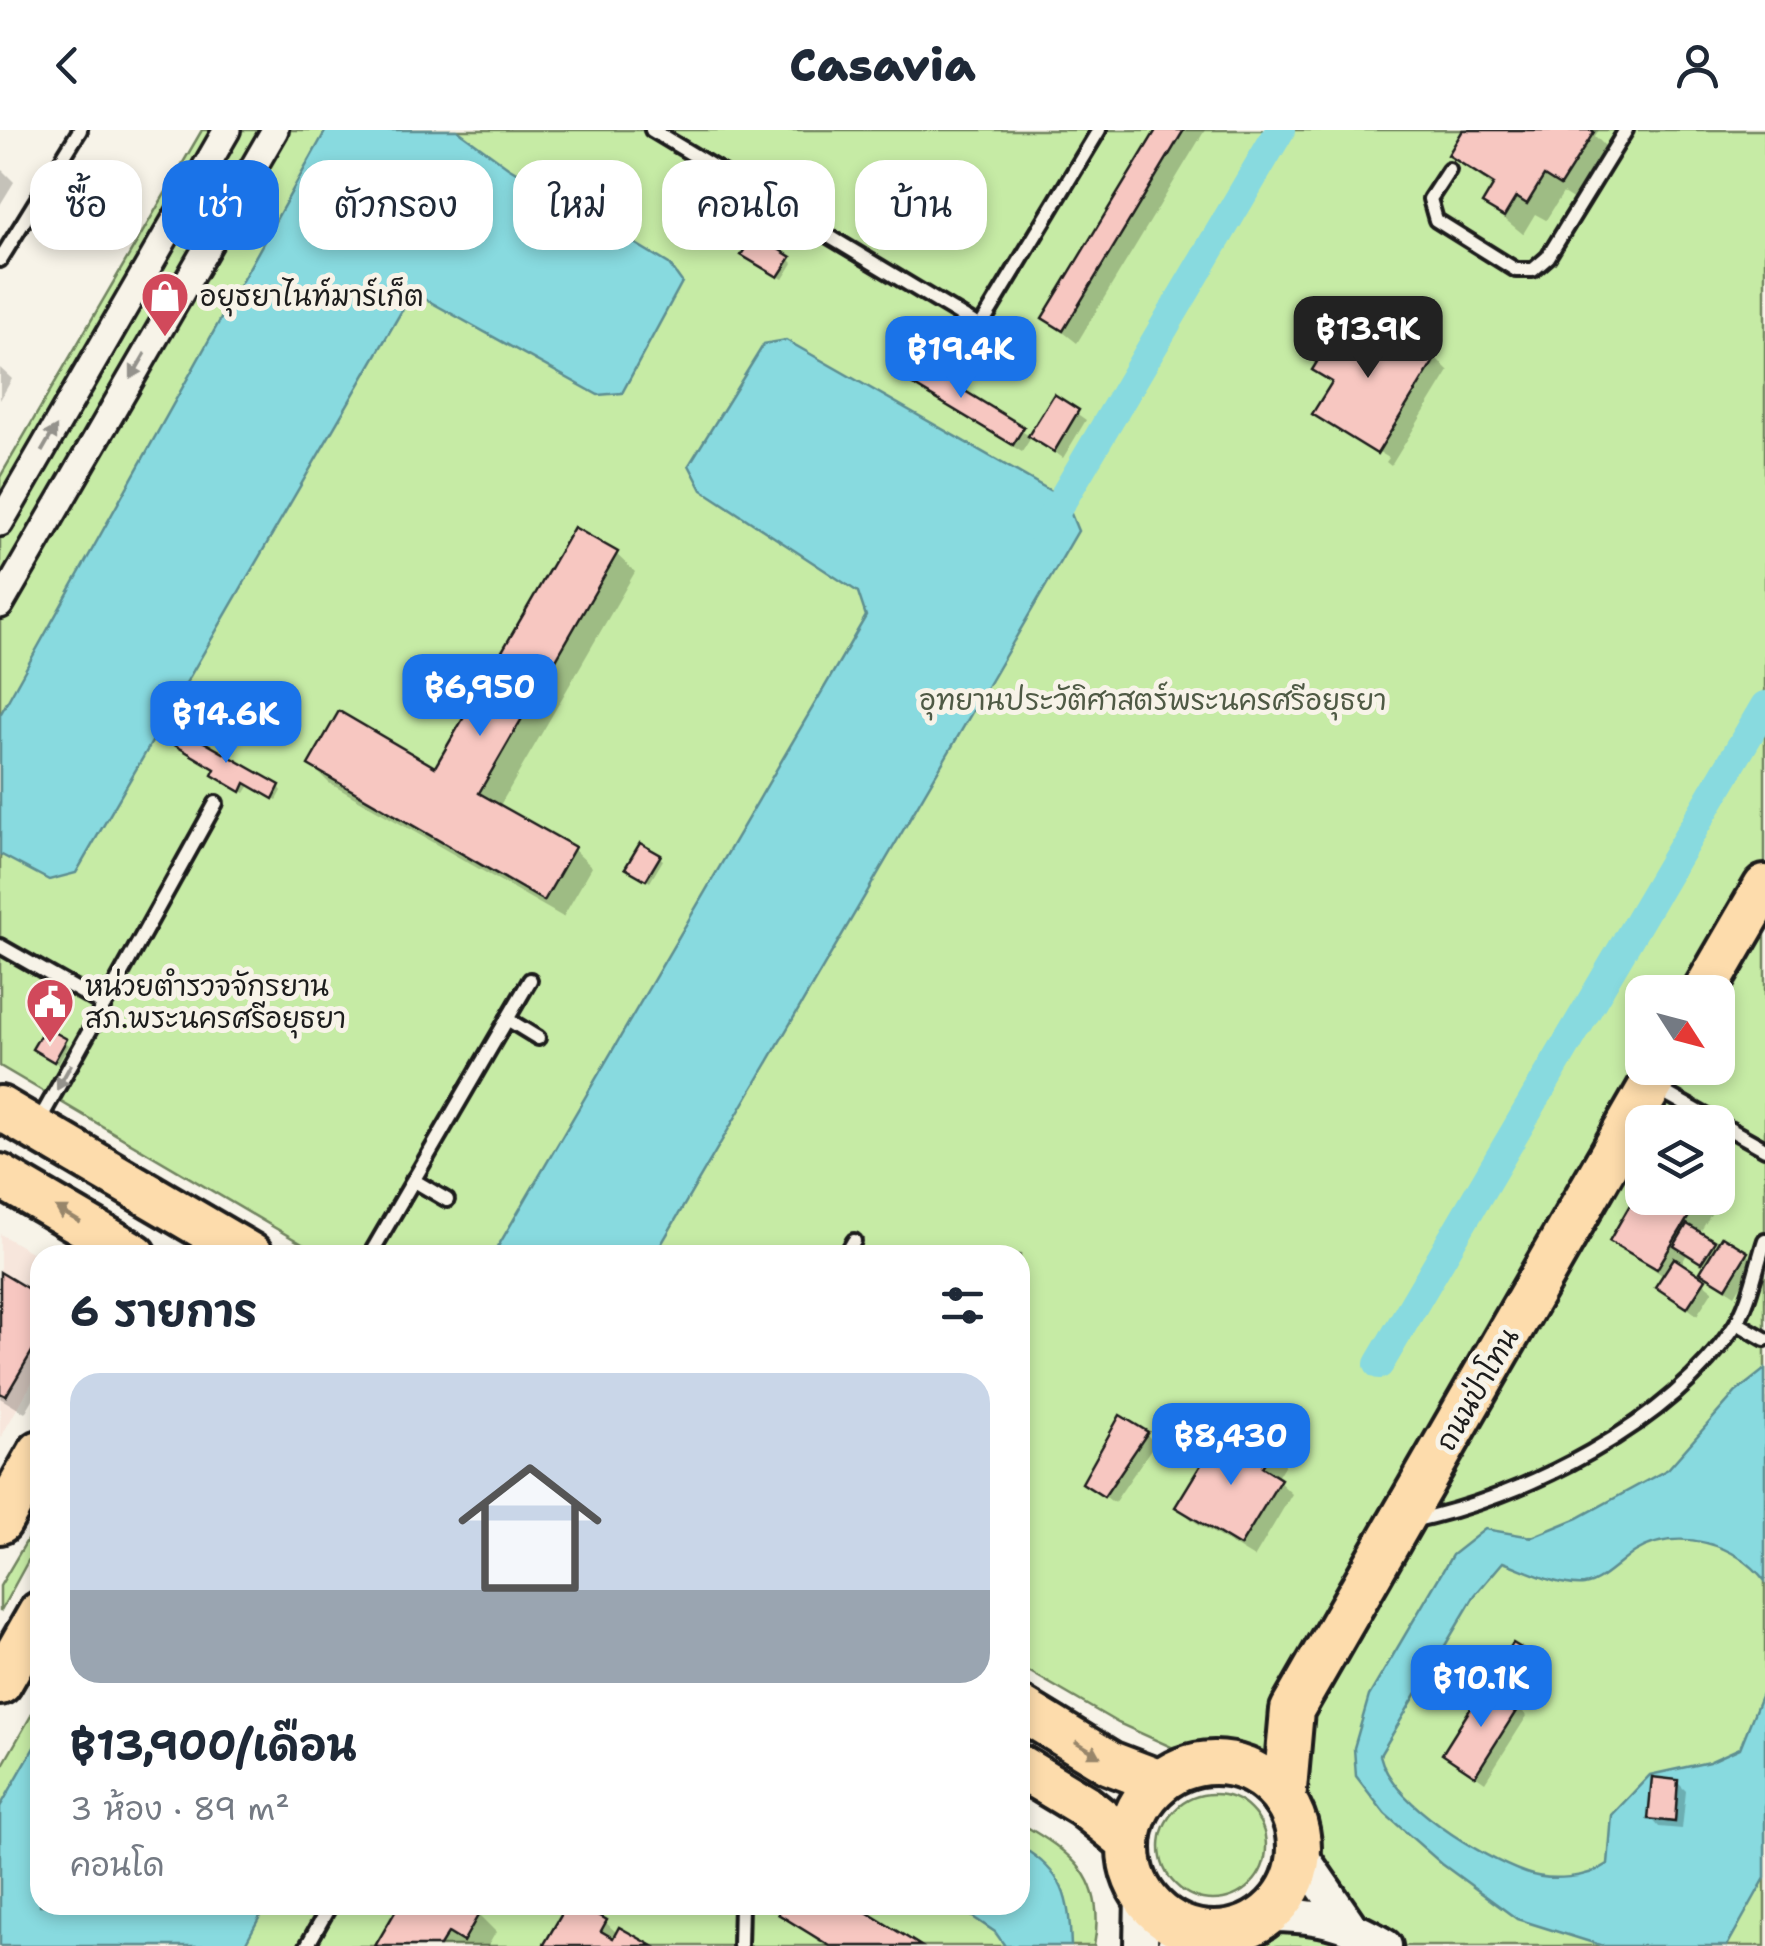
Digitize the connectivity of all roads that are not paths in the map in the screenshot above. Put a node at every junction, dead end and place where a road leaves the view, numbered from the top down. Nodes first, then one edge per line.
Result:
1 (80, 130) edge
2 (228, 130) edge
3 (275, 130) edge
4 (652, 130) edge
5 (1099, 130) edge
6 (1626, 130) edge
7 (1449, 170) dead end
8 (0, 260) edge
9 (0, 523) edge
10 (0, 605) edge
11 (216, 804) dead end
12 (1765, 887) edge
13 (0, 946) edge
14 (1714, 975) edge
15 (530, 980) dead end
16 (104, 1005) junction
17 (507, 1019) junction
18 (538, 1038) dead end
19 (1651, 1085) edge
20 (1669, 1085) edge
21 (18, 1118) edge
22 (1765, 1149) edge
23 (0, 1176) edge
24 (413, 1180) junction
25 (446, 1200) dead end
26 (176, 1212) junction
27 (1765, 1240) edge
28 (854, 1241) dead end
29 (118, 1245) edge
30 (158, 1245) edge
31 (231, 1245) edge
32 (376, 1245) edge
33 (852, 1245) edge
34 (1737, 1323) junction
35 (1765, 1339) edge
36 (30, 1470) edge
37 (0, 1522) edge
38 (1399, 1523) junction
39 (30, 1630) edge
40 (0, 1683) edge
41 (1292, 1710) junction
42 (1030, 1714) edge
43 (1221, 1764) junction
44 (1030, 1774) edge
45 (1160, 1782) junction
46 (1284, 1800) junction
47 (1129, 1842) junction
48 (1298, 1852) junction
49 (1142, 1895) junction
50 (324, 1915) edge
51 (740, 1915) edge
52 (1266, 1915) junction
53 (1348, 1924) junction
54 (1187, 1939) edge
55 (307, 1946) edge
56 (740, 1946) edge
57 (1141, 1946) edge
58 (1386, 1946) edge

1 - 8 lane
9 -> 2 street
3 -> 10 street
4 - 5 lane
6 - 7 lane
11 - 16 lane
12 - 14 main road
13 - 16 lane
15 - 17 lane
16 -> 21 lane
17 - 18 lane
17 - 24 lane
19 - 38 main road, ถนนป่าโทน
20 - 22 lane
21 - 26 main road
29 -> 23 main road
24 - 25 lane
24 - 32 lane
26 - 30 main road
26 - 31 main road
27 - 34 lane
28 - 33 lane
34 - 35 lane
34 - 38 lane
36 - 37 main road
38 - 41 main road, ถนนป่าโทน
39 - 40 main road
41 - 43 main road, ถนนป่าโทน
41 - 46 main road, ถนนป่าโทน
42 -> 45 main road
43 - 45 main road
43 - 46 main road
44 - 47 main road
45 - 47 main road
46 - 48 main road
47 - 49 main road
48 - 52 main road
48 - 53 street
49 - 54 main road
49 - 57 street
50 - 55 lane
51 - 56 lane
52 - 53 street
52 - 54 main road
53 - 58 street

